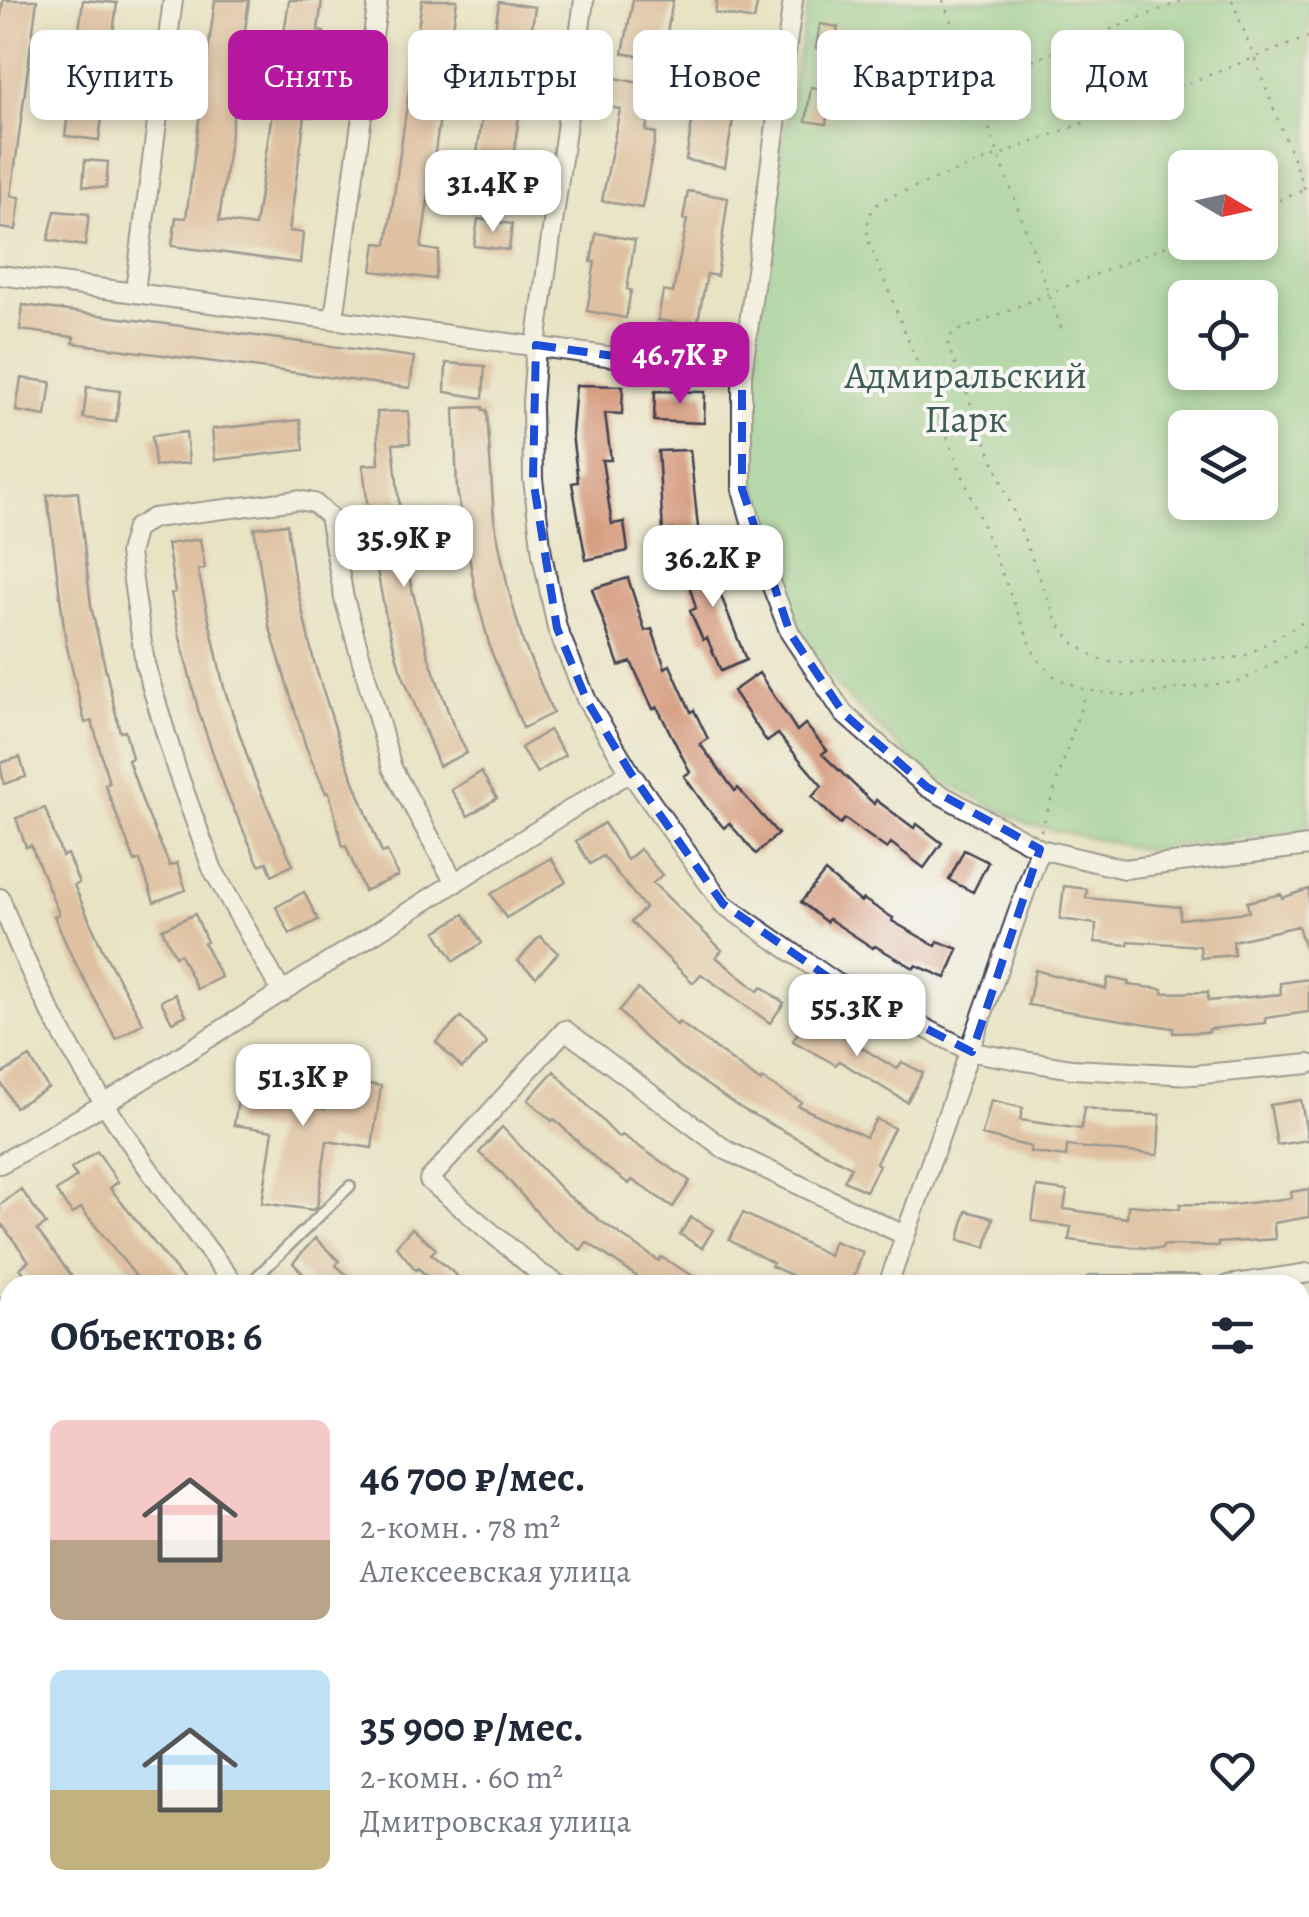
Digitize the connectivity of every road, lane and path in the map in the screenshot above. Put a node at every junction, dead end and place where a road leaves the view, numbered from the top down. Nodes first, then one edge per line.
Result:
1 (173, 0) edge
2 (378, 0) edge
3 (584, 0) edge
4 (794, 0) edge
5 (943, 0) edge
6 (1184, 0) edge
7 (1232, 0) edge
8 (954, 30) edge
9 (1309, 37) edge
10 (1255, 60) junction
11 (1031, 61) edge
12 (986, 120) edge
13 (1000, 157) junction
14 (1307, 189) edge
15 (1278, 201) edge
16 (1168, 245) edge
17 (0, 275) edge
18 (135, 290) junction
19 (1049, 293) junction
20 (334, 318) junction
21 (1064, 336) dead end
22 (536, 345) junction
23 (742, 374) junction
24 (1309, 618) edge
25 (1309, 644) edge
26 (1086, 690) junction
27 (630, 772) junction
28 (1309, 846) edge
29 (1040, 849) junction
30 (455, 883) junction
31 (0, 898) edge
32 (282, 994) junction
33 (972, 1052) junction
34 (1309, 1064) edge
35 (106, 1103) junction
36 (0, 1164) edge
37 (350, 1186) dead end
38 (904, 1235) junction
39 (227, 1275) edge
40 (258, 1275) edge
41 (543, 1275) edge
42 (891, 1275) edge

1 - 18 street
2 - 20 street
3 - 22 street
4 - 23 street
5 - 8 path
6 - 11 path
7 - 10 path
9 - 10 path
10 - 13 path
10 - 14 path
12 - 13 path
13 - 19 path
13 - 26 path
14 - 15 path
16 - 19 path
17 - 18 street
18 - 20 street
19 - 21 path
19 - 24 path
20 - 22 street
22 - 23 street
22 - 27 street
23 - 29 street
25 - 26 path
26 - 29 path
27 - 30 street
27 - 33 street
28 - 29 street
29 - 33 street
30 - 32 street
30 - 32 street
31 - 35 street
32 - 35 street
33 - 34 street
33 - 38 street
35 - 36 street
35 - 39 street
37 - 40 lane
38 - 41 street
38 - 42 street

